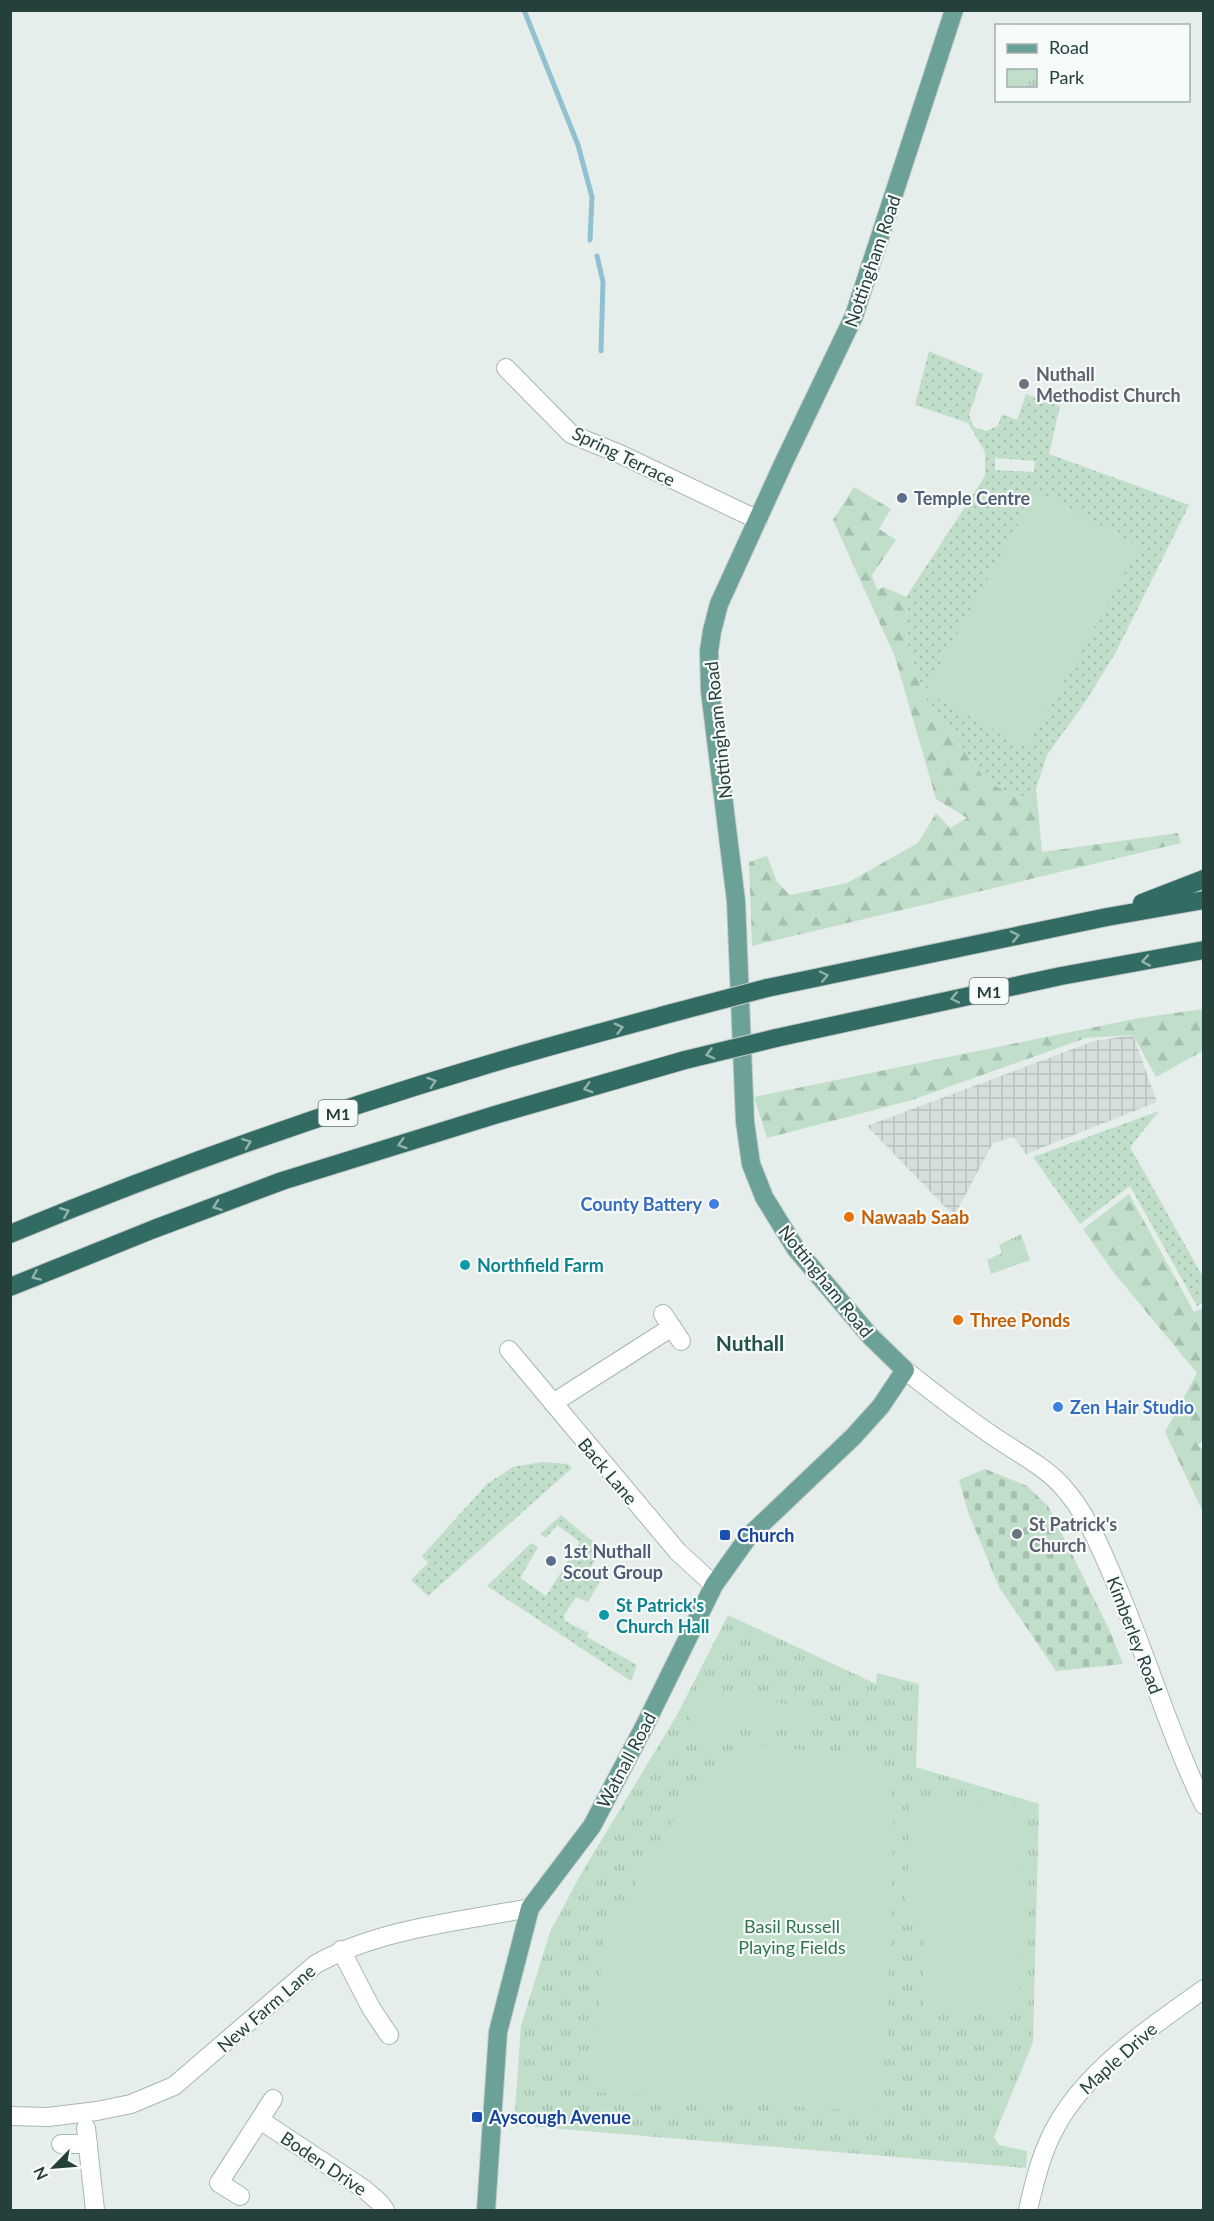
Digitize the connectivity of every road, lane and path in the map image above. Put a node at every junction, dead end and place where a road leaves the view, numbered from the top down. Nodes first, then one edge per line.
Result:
1 (954, 10) edge
2 (506, 368) dead end
3 (758, 520) junction
4 (1203, 879) edge
5 (1203, 900) edge
6 (1107, 917) junction
7 (1203, 950) edge
8 (10, 1234) edge
9 (10, 1287) edge
10 (672, 1328) dead end
11 (509, 1350) dead end
12 (905, 1370) junction
13 (553, 1403) junction
14 (714, 1584) junction
15 (1203, 1805) edge
16 (530, 1908) junction
17 (341, 1950) junction
18 (1203, 1989) edge
19 (389, 2035) dead end
20 (273, 2099) dead end
21 (10, 2116) edge
22 (260, 2120) junction
23 (61, 2144) dead end
24 (240, 2196) dead end
25 (96, 2211) edge
26 (385, 2211) edge
27 (486, 2211) edge
28 (1028, 2211) edge

1 - 3 main road, Nottingham Road
2 - 3 street, Spring Terrace
3 - 12 main road, Nottingham Road
4 - 6 highway
5 - 6 highway, M1
8 -> 6 highway, M1, bridge
7 -> 9 highway, M1, bridge
10 - 13 street
11 - 13 street, Back Lane
12 - 14 main road, Watnall Road
12 - 15 street, Kimberley Road
13 - 14 street, Back Lane
14 - 16 main road, Watnall Road
16 - 17 street, New Farm Lane
16 - 27 main road, Watnall Road
17 - 19 street
17 - 21 street, New Farm Lane
18 - 28 street, Maple Drive
20 - 22 street
22 - 24 street
22 - 26 street, Boden Drive
23 - 25 street

